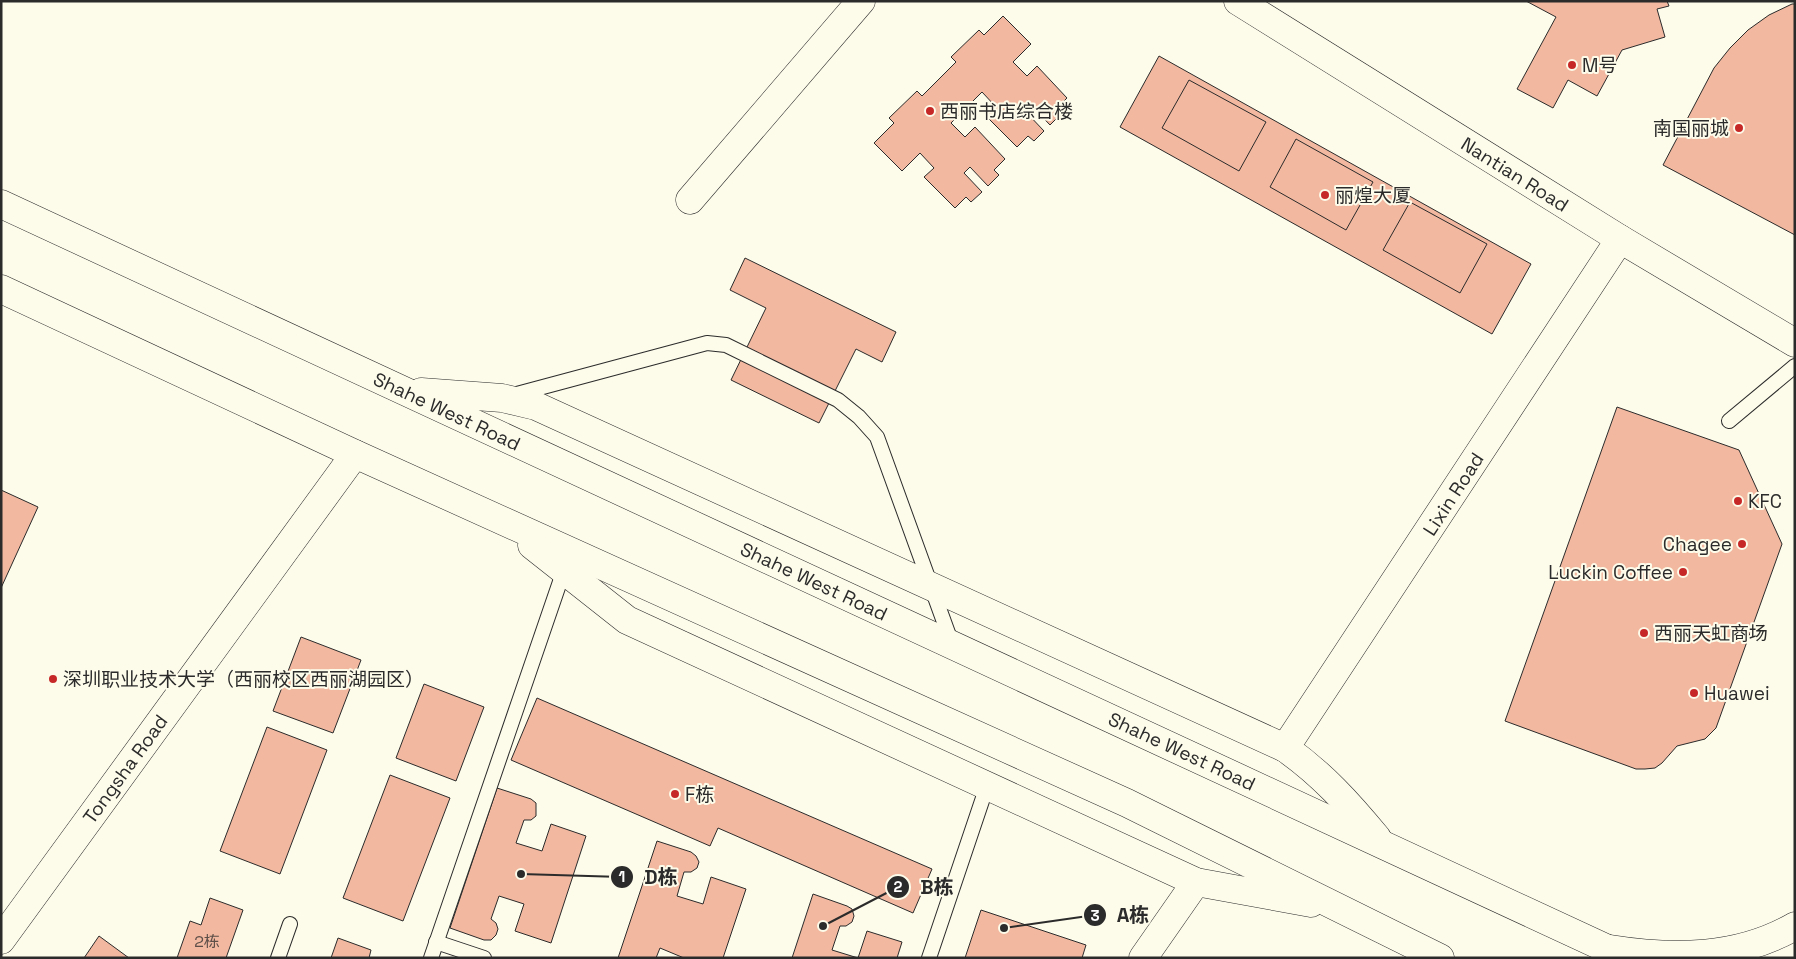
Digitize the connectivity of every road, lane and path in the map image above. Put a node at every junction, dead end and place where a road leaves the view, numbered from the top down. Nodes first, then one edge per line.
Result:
1 (861, 1) edge
2 (1238, 1) edge
3 (690, 200) dead end
4 (1, 204) edge
5 (1620, 239) junction
6 (1, 289) edge
7 (1795, 343) edge
8 (1795, 366) edge
9 (405, 391) junction
10 (502, 398) junction
11 (1729, 421) dead end
12 (355, 454) junction
13 (498, 518) junction
14 (564, 570) junction
15 (931, 586) junction
16 (952, 645) junction
17 (1285, 748) junction
18 (987, 786) junction
19 (1383, 845) junction
20 (1196, 882) junction
21 (1355, 915) junction
22 (290, 924) dead end
23 (1795, 926) edge
24 (1, 940) edge
25 (436, 942) junction
26 (1618, 954) edge
27 (278, 958) edge
28 (431, 958) edge
29 (484, 958) edge
30 (928, 958) edge
31 (1143, 958) edge
32 (1440, 958) edge

1 - 3 main road
2 - 5 main road, Nantian Road
4 - 9 main road, Shahe West Road
5 - 7 main road, Nantian Road
5 - 17 main road, Lixin Road
6 - 12 main road
8 - 11 lane
9 - 10 main road
9 - 16 main road, Shahe West Road
10 - 15 main road
10 - 15 lane
12 - 13 main road
12 - 24 main road, Tongsha Road
13 - 14 main road
13 - 21 main road
14 - 18 main road
14 - 25 lane
15 - 16 lane
15 - 17 main road
16 - 19 main road, Shahe West Road
17 - 19 main road
18 - 20 main road
18 - 30 lane
19 - 26 main road, Shahe West Road
20 - 21 main road
20 - 31 main road
21 - 32 main road
22 - 27 lane
23 - 26 main road, Shahe West Road
25 - 28 lane
25 - 29 lane

